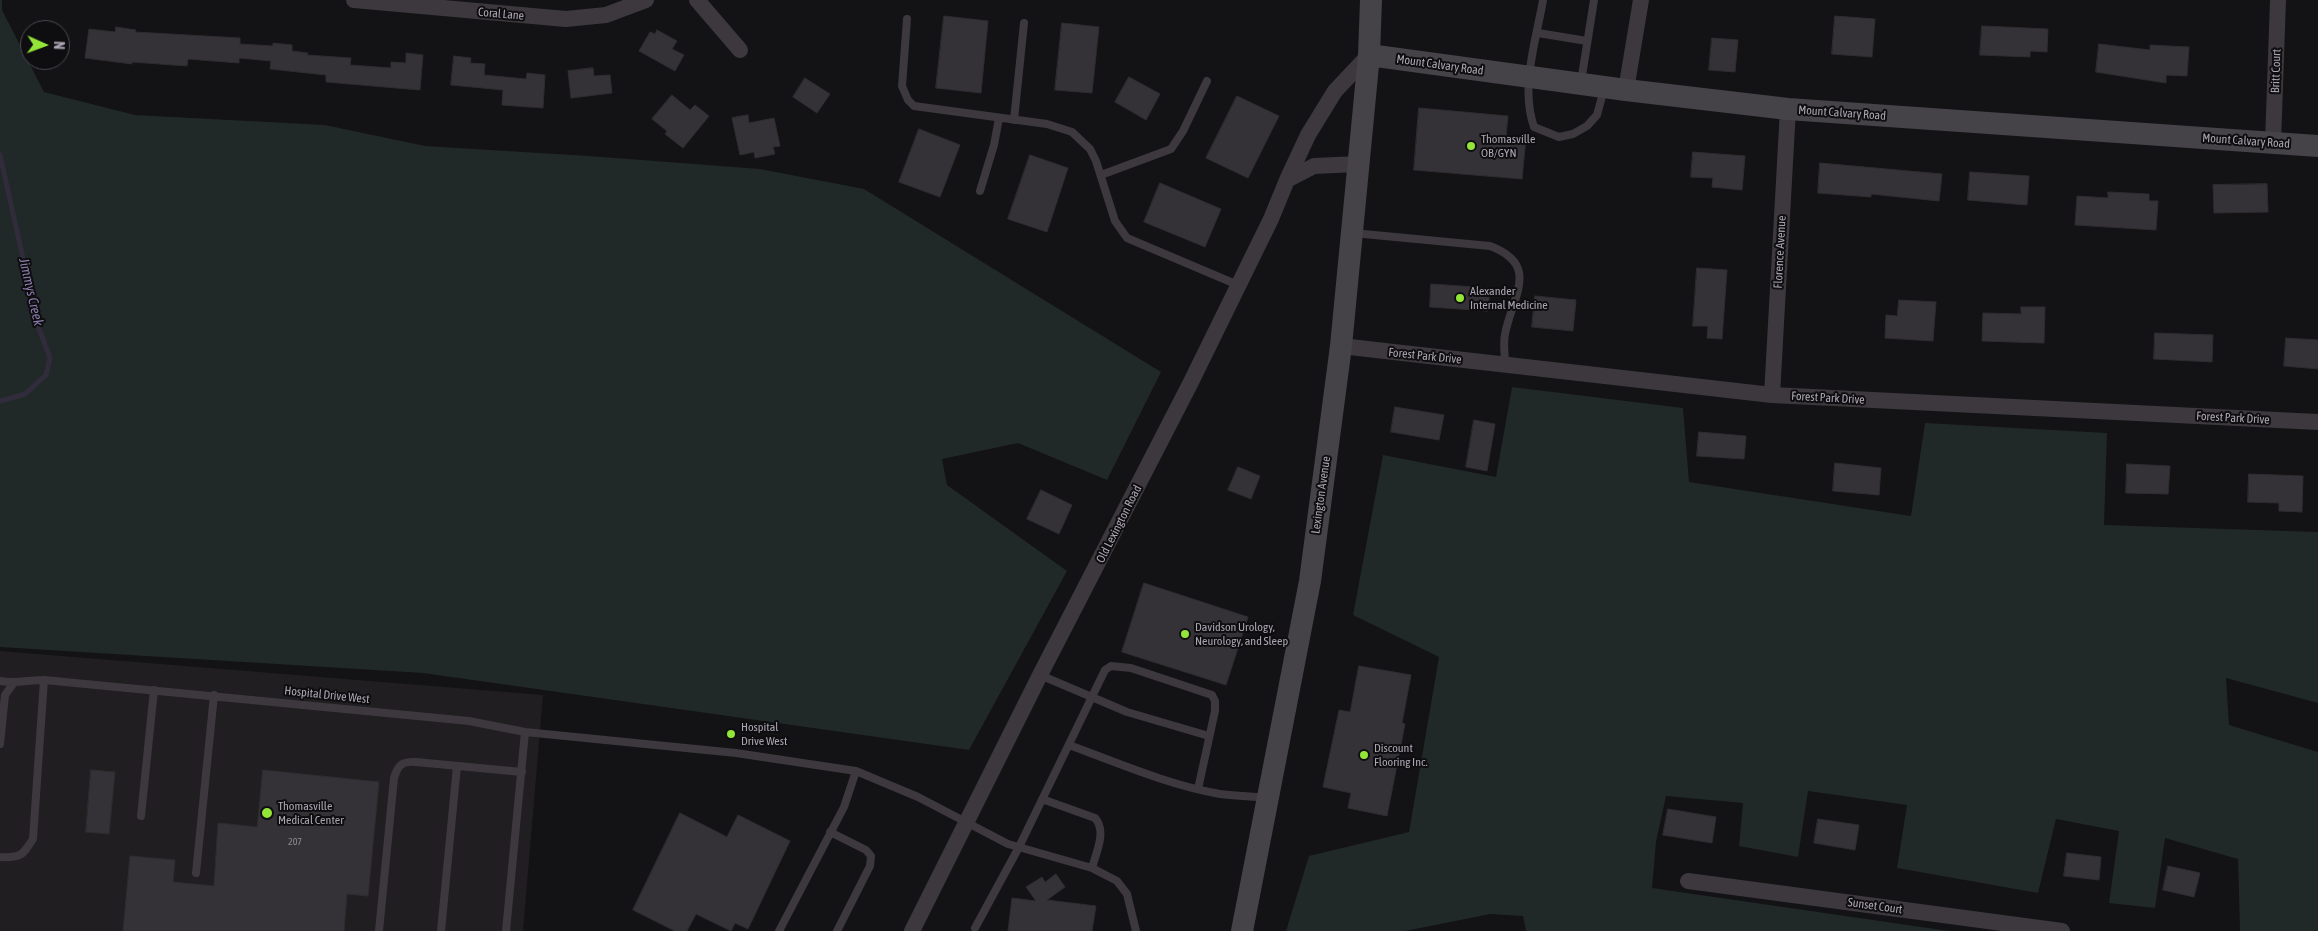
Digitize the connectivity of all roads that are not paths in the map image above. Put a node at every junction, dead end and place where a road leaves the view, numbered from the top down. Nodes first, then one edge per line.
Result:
1 (354, 0) edge
2 (646, 0) edge
3 (697, 0) edge
4 (1371, 0) edge
5 (1543, 0) edge
6 (1594, 0) edge
7 (1641, 0) edge
8 (2278, 0) edge
9 (907, 19) dead end
10 (1024, 24) dead end
11 (1538, 32) junction
12 (1587, 41) junction
13 (740, 50) dead end
14 (1368, 55) junction
15 (1530, 77) junction
16 (1207, 81) dead end
17 (1580, 84) junction
18 (1615, 89) junction
19 (1788, 109) junction
20 (999, 118) junction
21 (1014, 120) junction
22 (2273, 143) junction
23 (2318, 146) edge
24 (1358, 164) junction
25 (1101, 175) junction
26 (1287, 180) junction
27 (980, 191) dead end
28 (1351, 233) junction
29 (1238, 285) junction
30 (1340, 346) junction
31 (1505, 365) junction
32 (1772, 395) junction
33 (2318, 422) edge
34 (1040, 675) junction
35 (0, 680) edge
36 (44, 680) junction
37 (13, 684) junction
38 (154, 690) junction
39 (214, 695) junction
40 (1092, 697) junction
41 (525, 732) junction
42 (1209, 736) junction
43 (0, 744) edge
44 (1069, 745) junction
45 (457, 766) junction
46 (856, 771) junction
47 (522, 772) junction
48 (1198, 789) junction
49 (1268, 798) junction
50 (1042, 799) junction
51 (141, 816) dead end
52 (968, 822) junction
53 (830, 832) junction
54 (1019, 847) junction
55 (0, 857) edge
56 (1092, 868) junction
57 (196, 874) dead end
58 (1688, 881) dead end
59 (975, 928) dead end
60 (379, 931) edge
61 (441, 931) edge
62 (506, 931) edge
63 (779, 931) edge
64 (837, 931) edge
65 (912, 931) edge
66 (1136, 931) edge
67 (1242, 931) edge
68 (2062, 931) edge

1 - 2 street, Coral Lane
3 - 13 street
4 - 14 main road, Lexington Avenue
5 - 11 lane
6 - 12 lane
7 - 18 street
8 - 22 street, Britt Court
9 - 20 lane
10 - 21 lane
11 - 12 lane
11 - 15 lane
12 - 17 lane
14 - 15 main road, Mount Calvary Road
14 - 24 main road, Lexington Avenue
14 - 26 street, Old Lexington Road
15 - 17 main road, Mount Calvary Road
15 - 18 lane
16 - 25 lane
17 - 18 main road, Mount Calvary Road
18 - 19 main road, Mount Calvary Road
19 - 22 main road, Mount Calvary Road
19 - 32 street, Florence Avenue
20 - 21 lane
20 - 27 lane
21 - 25 lane
22 - 23 main road, Mount Calvary Road
24 - 26 street
24 - 28 main road, Lexington Avenue
25 - 29 lane
26 - 29 street, Old Lexington Road
28 - 30 main road, Lexington Avenue
28 - 31 lane
29 - 34 street, Old Lexington Road
30 - 31 street, Forest Park Drive
30 - 49 main road, Lexington Avenue
31 - 32 street, Forest Park Drive
32 - 33 street, Forest Park Drive
34 - 40 lane
34 - 52 street, Old Lexington Road
35 - 37 lane, Hospital Drive West
36 - 37 lane, Hospital Drive West
36 - 38 lane, Hospital Drive West
36 - 55 lane
37 - 43 lane
38 - 39 lane, Hospital Drive West
38 - 51 lane
39 - 41 lane, Hospital Drive West
39 - 57 lane
40 - 42 lane
40 - 42 lane
40 - 44 lane
41 - 46 lane, Hospital Drive West
41 - 47 lane
42 - 48 lane
44 - 48 lane
44 - 50 lane
45 - 47 lane
45 - 60 lane
45 - 61 lane
46 - 52 lane, Hospital Drive West
46 - 53 lane
47 - 62 lane
48 - 49 lane
49 - 67 main road, Lexington Avenue
50 - 54 lane
50 - 56 lane
52 - 54 lane, Hospital Drive West
52 - 65 street, Old Lexington Road
53 - 63 lane
53 - 64 lane
54 - 56 lane, Hospital Drive West
54 - 59 lane
56 - 66 lane, Hospital Drive West
58 - 68 street, Sunset Court

